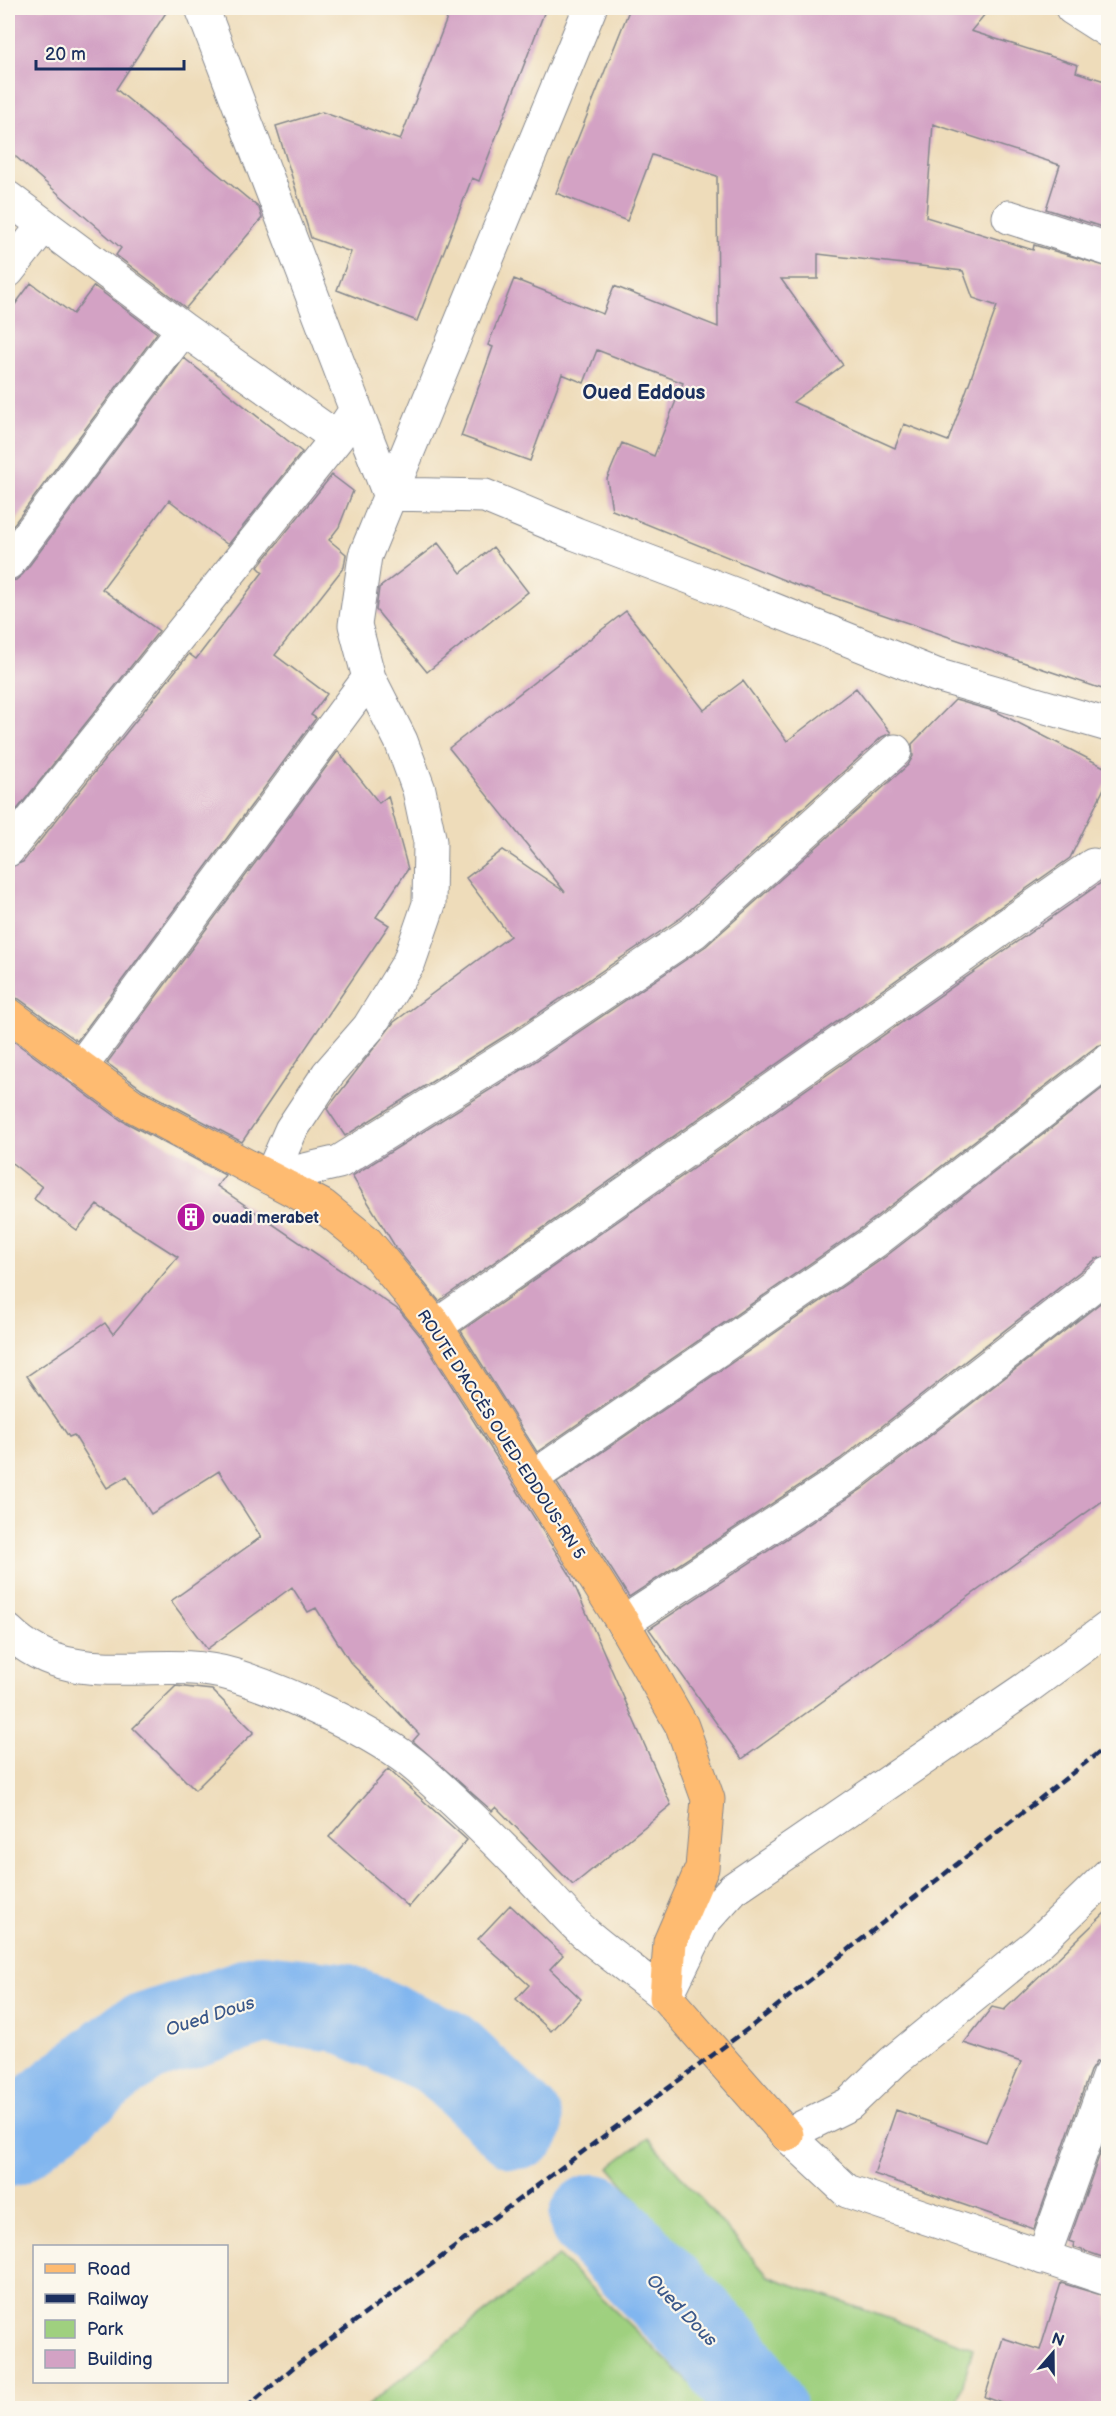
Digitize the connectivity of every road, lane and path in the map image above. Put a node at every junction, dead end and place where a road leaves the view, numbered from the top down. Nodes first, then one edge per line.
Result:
1 (201, 8) edge
2 (590, 8) edge
3 (1072, 8) edge
4 (1108, 31) edge
5 (8, 198) edge
6 (1009, 217) dead end
7 (44, 225) junction
8 (1108, 249) edge
9 (8, 271) edge
10 (183, 329) junction
11 (356, 410) junction
12 (336, 438) junction
13 (389, 494) junction
14 (8, 563) edge
15 (369, 678) junction
16 (1108, 725) edge
17 (895, 751) dead end
18 (8, 850) edge
19 (1093, 865) dead end
20 (8, 1014) edge
21 (1108, 1061) edge
22 (80, 1068) junction
23 (270, 1178) junction
24 (1108, 1274) edge
25 (436, 1326) junction
26 (532, 1478) junction
27 (623, 1623) junction
28 (1108, 1628) edge
29 (8, 1631) edge
30 (1108, 1875) edge
31 (666, 1997) junction
32 (1108, 2077) edge
33 (787, 2135) junction
34 (1043, 2258) junction
35 (1108, 2279) edge

1 - 11 street
2 - 13 street
3 - 4 street
5 - 7 street
6 - 8 street
7 - 9 street
7 - 10 street
10 - 12 street
10 - 14 street
11 - 12 street
11 - 13 street
12 - 18 street
13 - 15 street
13 - 16 street
15 - 22 street
15 - 23 street
17 - 23 street
19 - 25 street
20 - 22 main road, ROUTE D'ACCÈS OUED-EDDOUS-RN 5
21 - 26 street
22 - 23 main road, ROUTE D'ACCÈS OUED-EDDOUS-RN 5
23 - 25 main road, ROUTE D'ACCÈS OUED-EDDOUS-RN 5
24 - 27 street
25 - 26 main road, ROUTE D'ACCÈS OUED-EDDOUS-RN 5
26 - 27 main road, ROUTE D'ACCÈS OUED-EDDOUS-RN 5
27 - 31 main road, ROUTE D'ACCÈS OUED-EDDOUS-RN 5
28 - 31 street
29 - 31 street
30 - 33 street
31 - 33 main road
32 - 34 street
33 - 34 street
34 - 35 street

